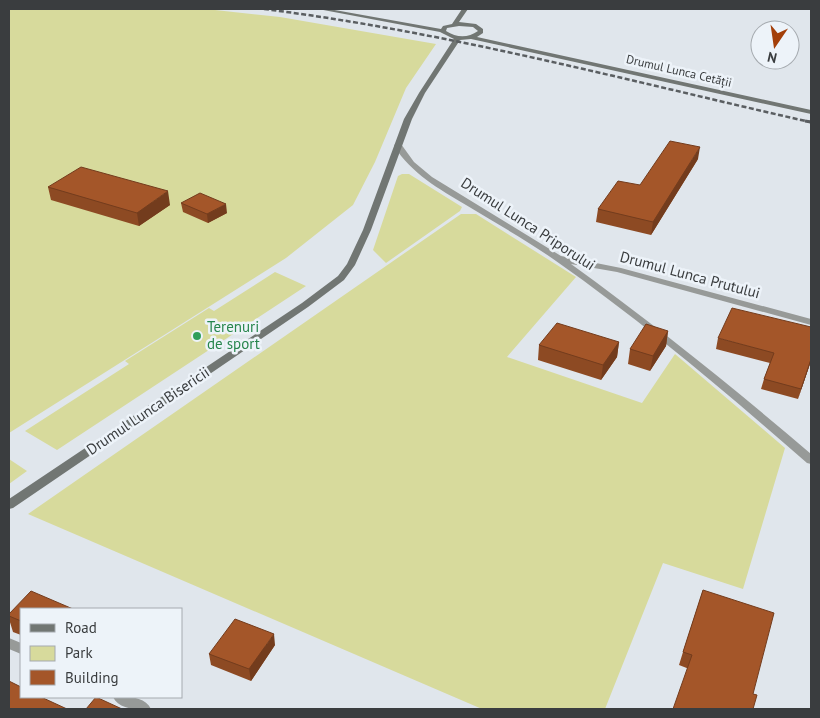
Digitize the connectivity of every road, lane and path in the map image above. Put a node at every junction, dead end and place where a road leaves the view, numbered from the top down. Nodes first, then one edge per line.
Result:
1 (321, 9) edge
2 (465, 9) edge
3 (456, 24) junction
4 (471, 25) junction
5 (445, 28) junction
6 (481, 32) junction
7 (471, 37) junction
8 (458, 38) junction
9 (541, 52) junction
10 (811, 112) edge
11 (398, 146) junction
12 (560, 259) junction
13 (811, 322) edge
14 (811, 460) edge
15 (9, 505) edge
16 (9, 642) edge
17 (20, 648) edge
18 (122, 698) edge
19 (144, 709) edge

1 - 5 street
2 - 3 street
2 - 4 street
3 - 4 street
3 - 5 street
4 - 6 street, Drumul Lunca Cetății
5 - 8 street
6 - 7 street
6 - 9 street, Drumul Lunca Cetății
7 - 8 street
7 - 9 street, Drumul Lunca Cetății
8 - 11 street
9 - 10 street, Drumul Lunca Cetății
11 - 12 street, Drumul Lunca Priporului
11 - 15 street, Drumul Lunca Bisericii
12 - 13 street, Drumul Lunca Prutului
12 - 14 street, Drumul Lunca Priporului
16 - 17 street
18 - 19 street

